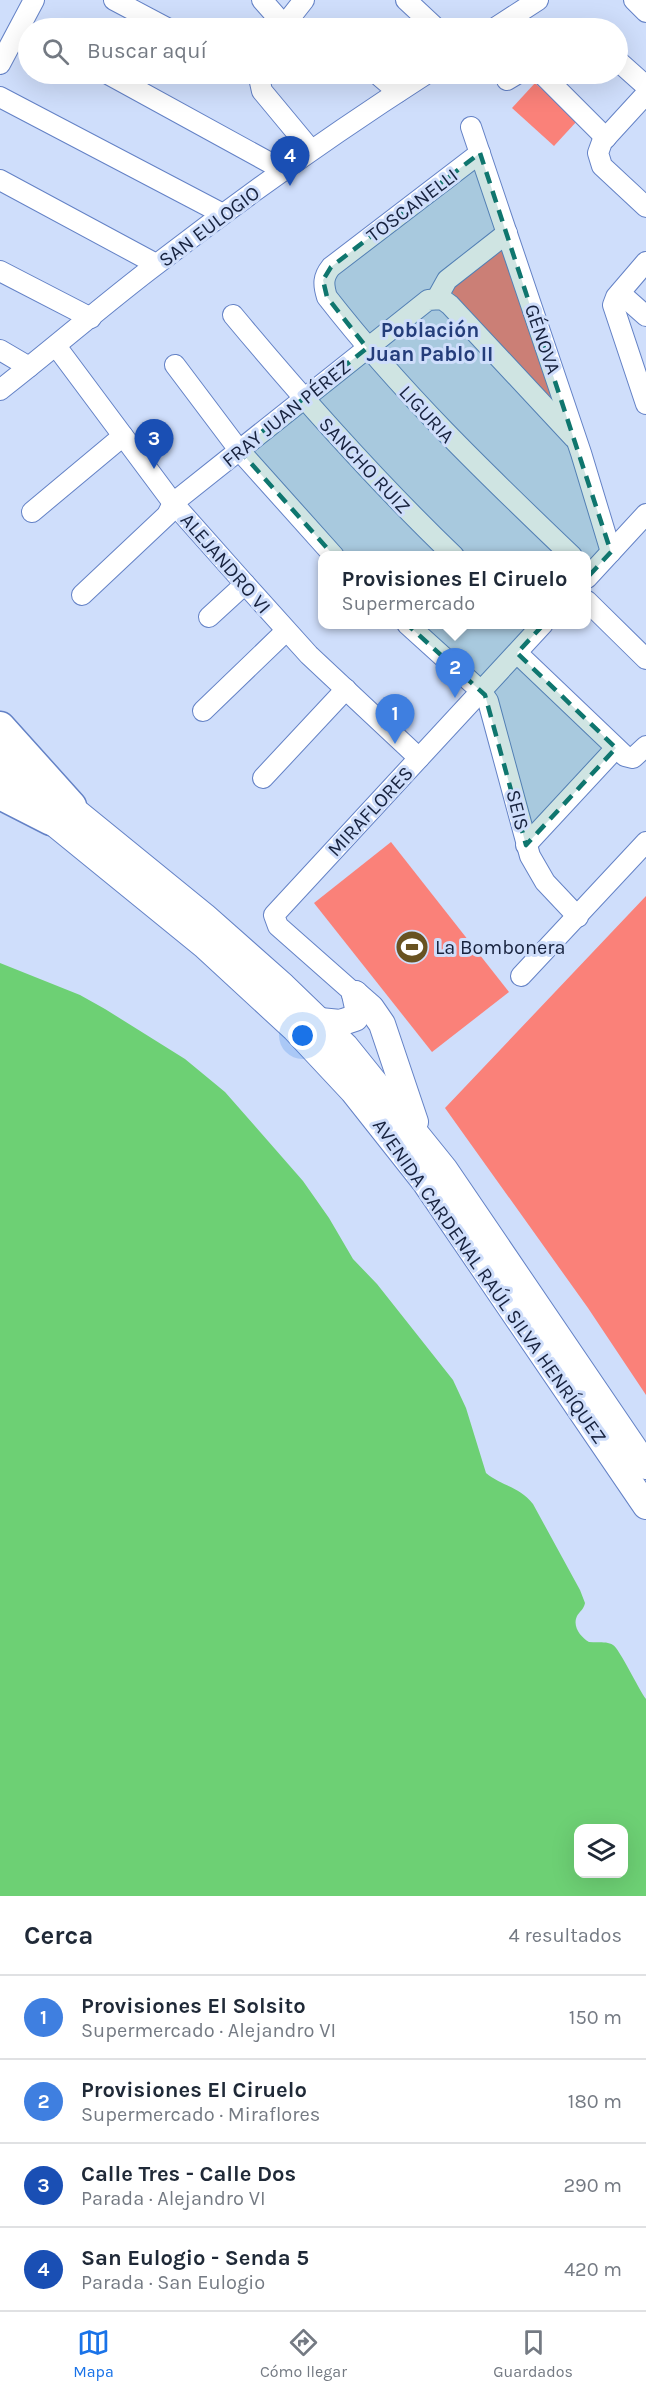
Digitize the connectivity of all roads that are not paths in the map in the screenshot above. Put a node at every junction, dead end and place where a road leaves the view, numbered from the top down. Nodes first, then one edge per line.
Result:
1 (34, 0) edge
2 (114, 0) edge
3 (262, 0) edge
4 (304, 0) edge
5 (406, 0) edge
6 (634, 0) edge
7 (524, 4) edge
8 (646, 12) edge
9 (28, 18) edge
10 (148, 18) edge
11 (277, 18) edge
12 (290, 18) edge
13 (425, 18) edge
14 (507, 18) edge
15 (18, 37) edge
16 (0, 64) edge
17 (628, 70) edge
18 (126, 84) edge
19 (260, 84) edge
20 (389, 84) edge
21 (410, 84) edge
22 (552, 84) edge
23 (646, 86) edge
24 (398, 92) junction
25 (646, 94) edge
26 (0, 97) edge
27 (471, 127) dead end
28 (606, 138) junction
29 (311, 150) junction
30 (480, 153) junction
31 (283, 170) junction
32 (0, 180) edge
33 (642, 195) edge
34 (223, 214) junction
35 (507, 233) junction
36 (133, 252) junction
37 (343, 258) joint
38 (646, 262) edge
39 (156, 264) junction
40 (0, 271) edge
41 (121, 293) junction
42 (618, 295) junction
43 (437, 298) junction
44 (233, 315) dead end
45 (646, 316) edge
46 (91, 318) junction
47 (56, 346) junction
48 (367, 348) junction
49 (0, 350) edge
50 (175, 365) dead end
51 (29, 367) junction
52 (0, 390) edge
53 (303, 399) junction
54 (646, 404) edge
55 (123, 436) junction
56 (574, 438) junction
57 (239, 450) junction
58 (173, 503) junction
59 (32, 512) dead end
60 (646, 514) edge
61 (330, 551) edge
62 (450, 551) edge
63 (568, 551) edge
64 (611, 552) junction
65 (591, 571) edge
66 (245, 584) junction
67 (82, 595) dead end
68 (591, 605) edge
69 (209, 617) dead end
70 (413, 629) edge
71 (534, 629) edge
72 (286, 631) junction
73 (517, 653) junction
74 (646, 658) edge
75 (346, 689) junction
76 (481, 691) junction
77 (204, 711) dead end
78 (0, 727) edge
79 (646, 746) edge
80 (616, 748) junction
81 (0, 750) edge
82 (419, 758) junction
83 (263, 778) dead end
84 (0, 779) edge
85 (0, 794) edge
86 (61, 813) junction
87 (646, 842) edge
88 (526, 845) junction
89 (578, 917) junction
90 (521, 976) dead end
91 (355, 994) junction
92 (320, 1021) junction
93 (420, 1140) junction
94 (646, 1466) edge
95 (646, 1506) edge

1 - 9 street
2 - 10 street
3 - 11 street
4 - 12 street
5 - 13 street
6 - 8 street
7 - 14 street
15 - 16 street
17 - 23 street
18 - 31 street
19 - 29 street
20 - 24 street
21 - 24 street, SAN EULOGIO
22 - 28 street
24 - 29 street, SAN EULOGIO
25 - 28 street
26 - 34 street
27 - 30 street, GÉNOVA
28 - 33 street
29 - 31 street, SAN EULOGIO
30 - 35 street, GÉNOVA
30 - 37 street, TOSCANELLI
31 - 34 street, SAN EULOGIO
32 - 36 street
34 - 39 street, SAN EULOGIO
35 - 43 street, FRAY JUAN PÉREZ
35 - 56 street, GÉNOVA
36 - 39 street
36 - 41 street
37 - 48 street, LIGURIA
38 - 42 street
39 - 41 street, SAN EULOGIO
40 - 46 street
41 - 46 street, SAN EULOGIO
42 - 45 street
42 - 54 street
43 - 48 street, FRAY JUAN PÉREZ
43 - 56 street
44 - 53 street, SANCHO RUIZ
46 - 47 street, SAN EULOGIO
47 - 51 street, SAN EULOGIO
47 - 55 street, ALEJANDRO VI
48 - 53 street, FRAY JUAN PÉREZ
48 - 63 street, LIGURIA
49 - 51 street
50 - 57 street
51 - 52 street, SAN EULOGIO
53 - 57 street, FRAY JUAN PÉREZ
53 - 62 street, SANCHO RUIZ
55 - 58 street, ALEJANDRO VI
55 - 59 street
56 - 64 street, GÉNOVA
57 - 58 street, FRAY JUAN PÉREZ
57 - 61 street
58 - 66 street, ALEJANDRO VI
58 - 67 street, FRAY JUAN PÉREZ
60 - 64 street
64 - 65 street
66 - 69 street
66 - 72 street, ALEJANDRO VI
68 - 74 street
70 - 76 street
71 - 73 street, MIRAFLORES
72 - 75 street, ALEJANDRO VI
72 - 77 street
73 - 76 street, MIRAFLORES
73 - 80 street
75 - 82 street, ALEJANDRO VI
75 - 83 street
76 - 82 street, MIRAFLORES
76 - 88 street, SEIS
78 - 86 highway
79 - 80 street
80 - 88 street
81 - 86 main road, AVENIDA CARDENAL RAÚL SILVA HENRÍQUEZ
82 - 91 street, MIRAFLORES
84 - 86 main road, AVENIDA CARDENAL RAÚL SILVA HENRÍQUEZ
85 - 86 highway
86 - 92 main road, AVENIDA CARDENAL RAÚL SILVA HENRÍQUEZ
86 - 95 main road, AVENIDA CARDENAL RAÚL SILVA HENRÍQUEZ
87 - 89 street
88 - 89 street, SEIS
89 - 90 street
91 - 92 main road
91 - 93 main road
92 - 93 main road, AVENIDA CARDENAL RAÚL SILVA HENRÍQUEZ
93 - 94 main road, AVENIDA CARDENAL RAÚL SILVA HENRÍQUEZ

